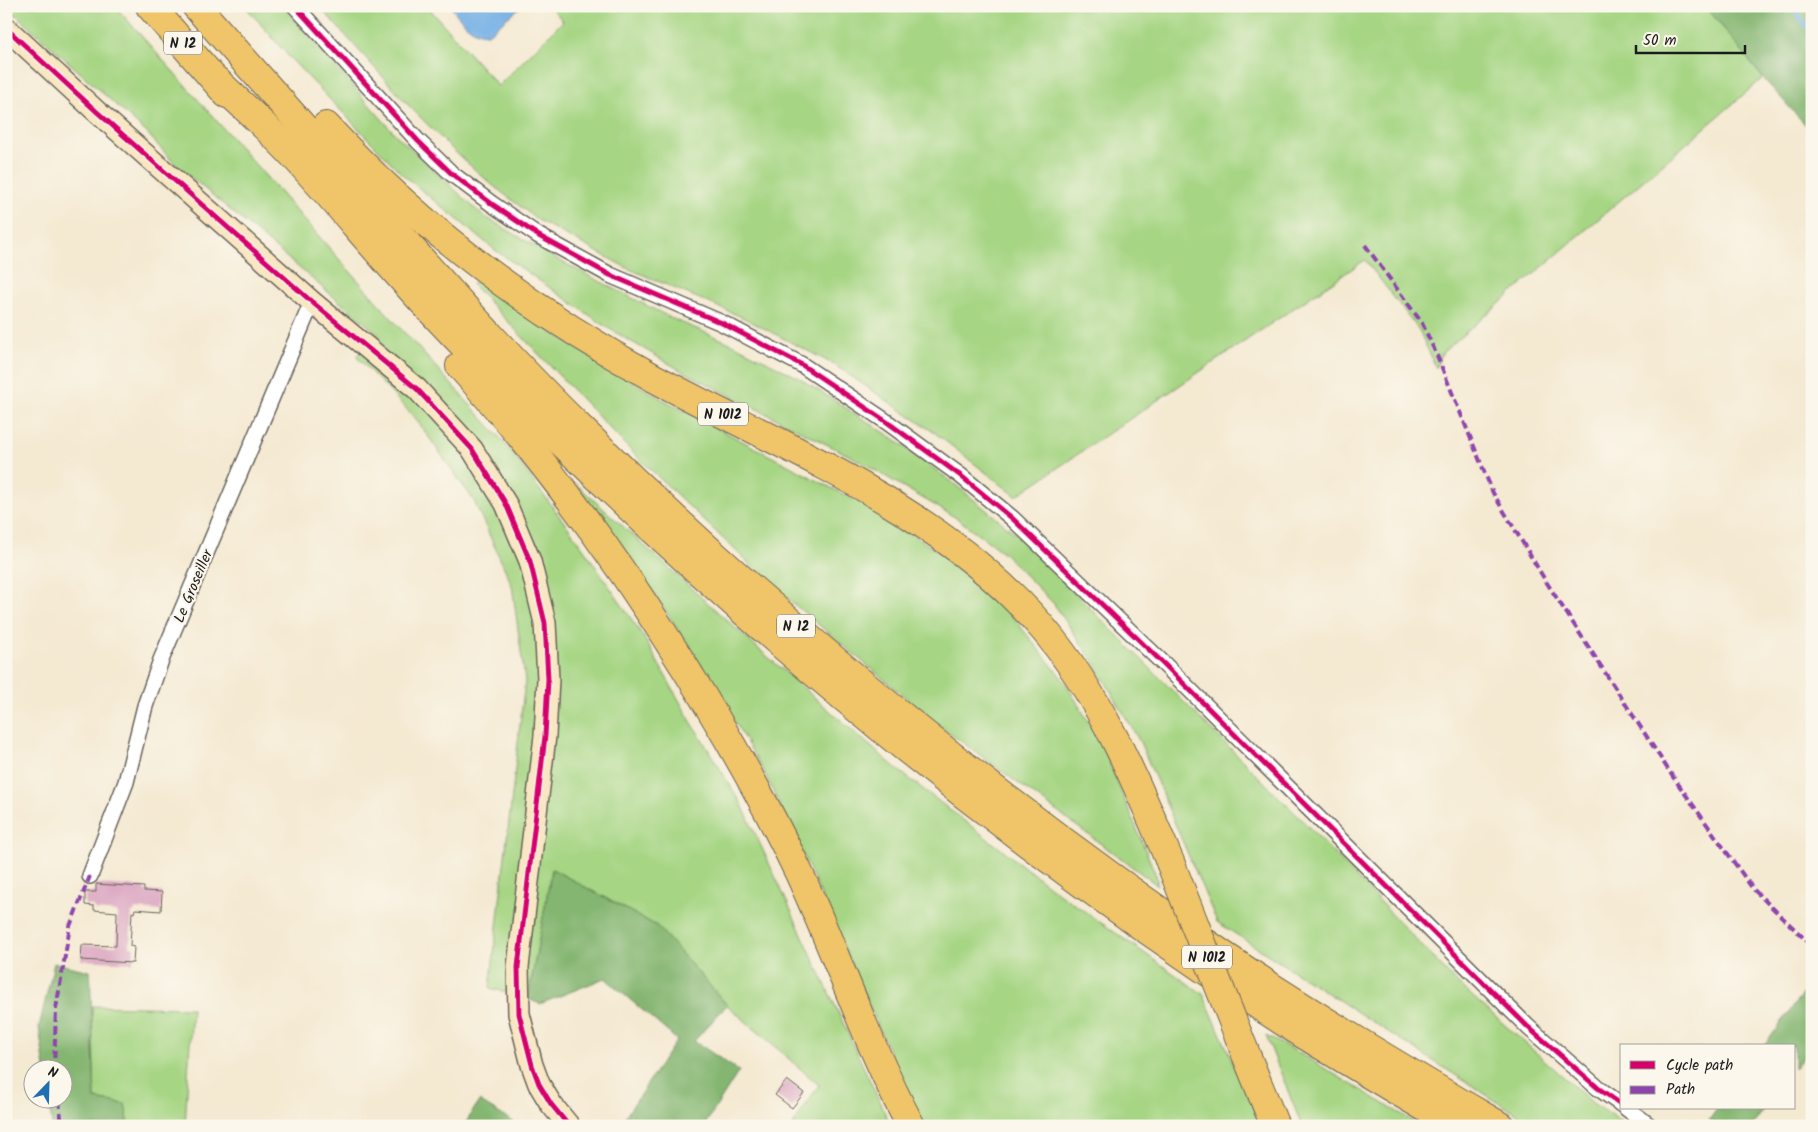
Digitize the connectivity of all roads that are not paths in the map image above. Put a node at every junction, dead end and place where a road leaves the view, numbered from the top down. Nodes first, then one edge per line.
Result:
1 (150, 6) edge
2 (196, 6) edge
3 (217, 6) edge
4 (295, 6) edge
5 (6, 28) edge
6 (217, 80) junction
7 (312, 302) junction
8 (90, 876) dead end
9 (1620, 1104) edge
10 (1629, 1110) edge
11 (569, 1126) edge
12 (911, 1126) edge
13 (1275, 1126) edge
14 (1456, 1126) edge
15 (1500, 1126) edge
16 (1650, 1126) edge

1 - 6 highway, N 12
2 - 15 highway, N 12
3 - 13 highway, N 1012, bridge
4 - 9 street
5 - 7 street
6 - 12 highway
6 - 14 highway, N 12
7 - 8 street, Le Groseiller
7 - 11 street
10 - 16 street

